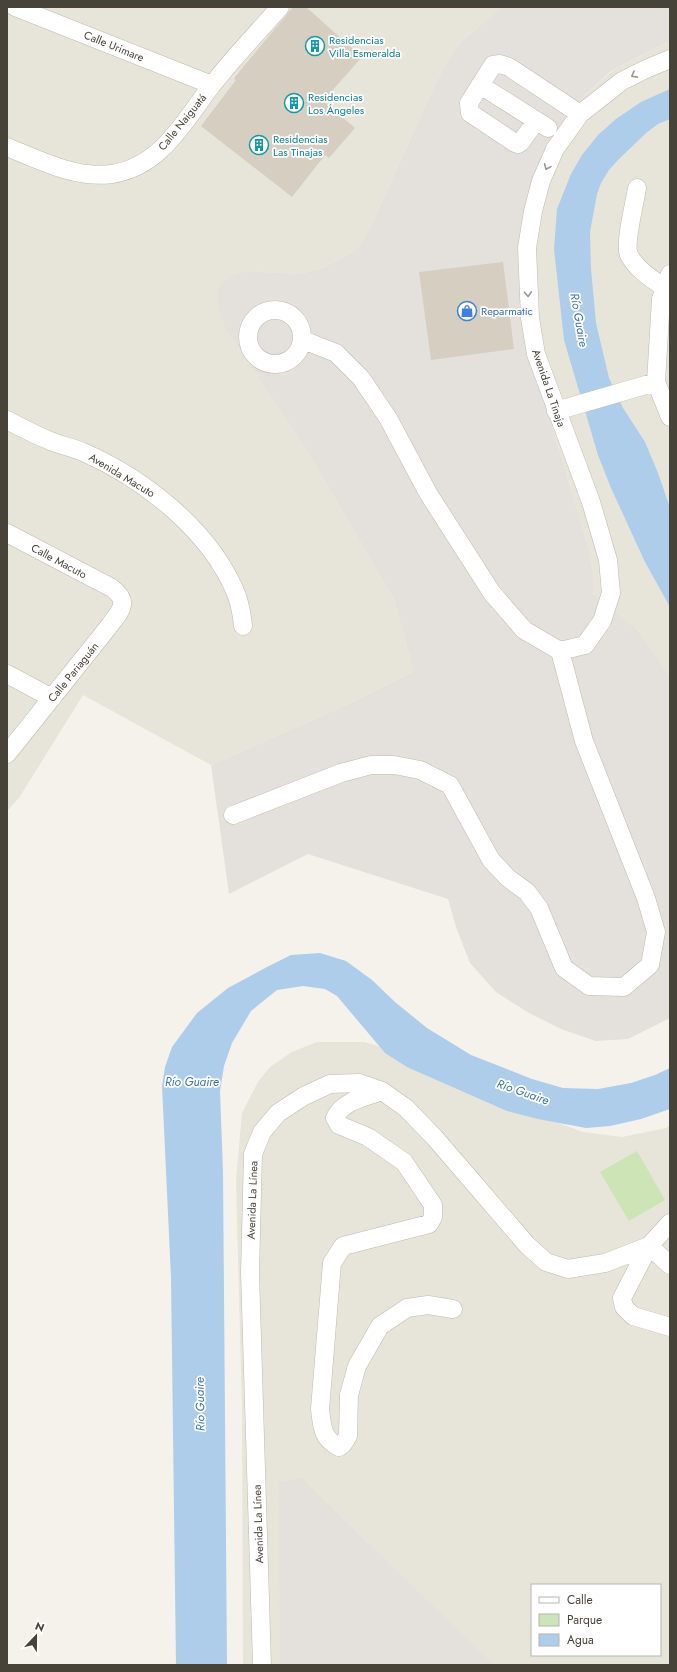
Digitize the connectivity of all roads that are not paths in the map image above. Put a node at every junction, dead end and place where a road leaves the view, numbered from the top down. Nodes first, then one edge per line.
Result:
1 (15, 7) edge
2 (280, 7) edge
3 (670, 59) edge
4 (212, 85) junction
5 (480, 85) junction
6 (580, 114) junction
7 (7, 147) edge
8 (637, 188) dead end
9 (668, 281) edge
10 (303, 340) dead end
11 (649, 384) junction
12 (556, 411) junction
13 (670, 417) edge
14 (7, 420) edge
15 (7, 533) edge
16 (112, 588) joint
17 (243, 626) dead end
18 (560, 650) junction
19 (7, 674) edge
20 (52, 698) junction
21 (7, 754) edge
22 (233, 815) dead end
23 (382, 1091) junction
24 (670, 1222) edge
25 (670, 1239) edge
26 (649, 1246) junction
27 (670, 1266) edge
28 (453, 1309) dead end
29 (670, 1327) edge
30 (262, 1665) edge

1 - 4 street, Calle Urimare
2 - 4 street, Calle Naiguatá
3 -> 6 street, Avenida La Tinaja
4 - 7 street, Calle Naiguatá
5 - 5 street
5 - 6 street
6 -> 12 street, Avenida La Tinaja
8 - 9 street
9 - 11 street
10 - 18 street
11 - 12 street
11 - 13 street
12 - 18 street, Avenida La Tinaja
14 - 17 street, Avenida Macuto
15 - 16 street, Calle Macuto
16 - 20 street, Calle Pariaguán
18 - 22 street
19 - 20 street
20 - 21 street, Calle Pariaguán
23 - 26 street, Avenida La Línea
23 - 28 street
23 - 30 street, Avenida La Línea
24 - 26 street, Avenida La Línea
25 - 26 street
26 - 27 street
26 - 29 street

